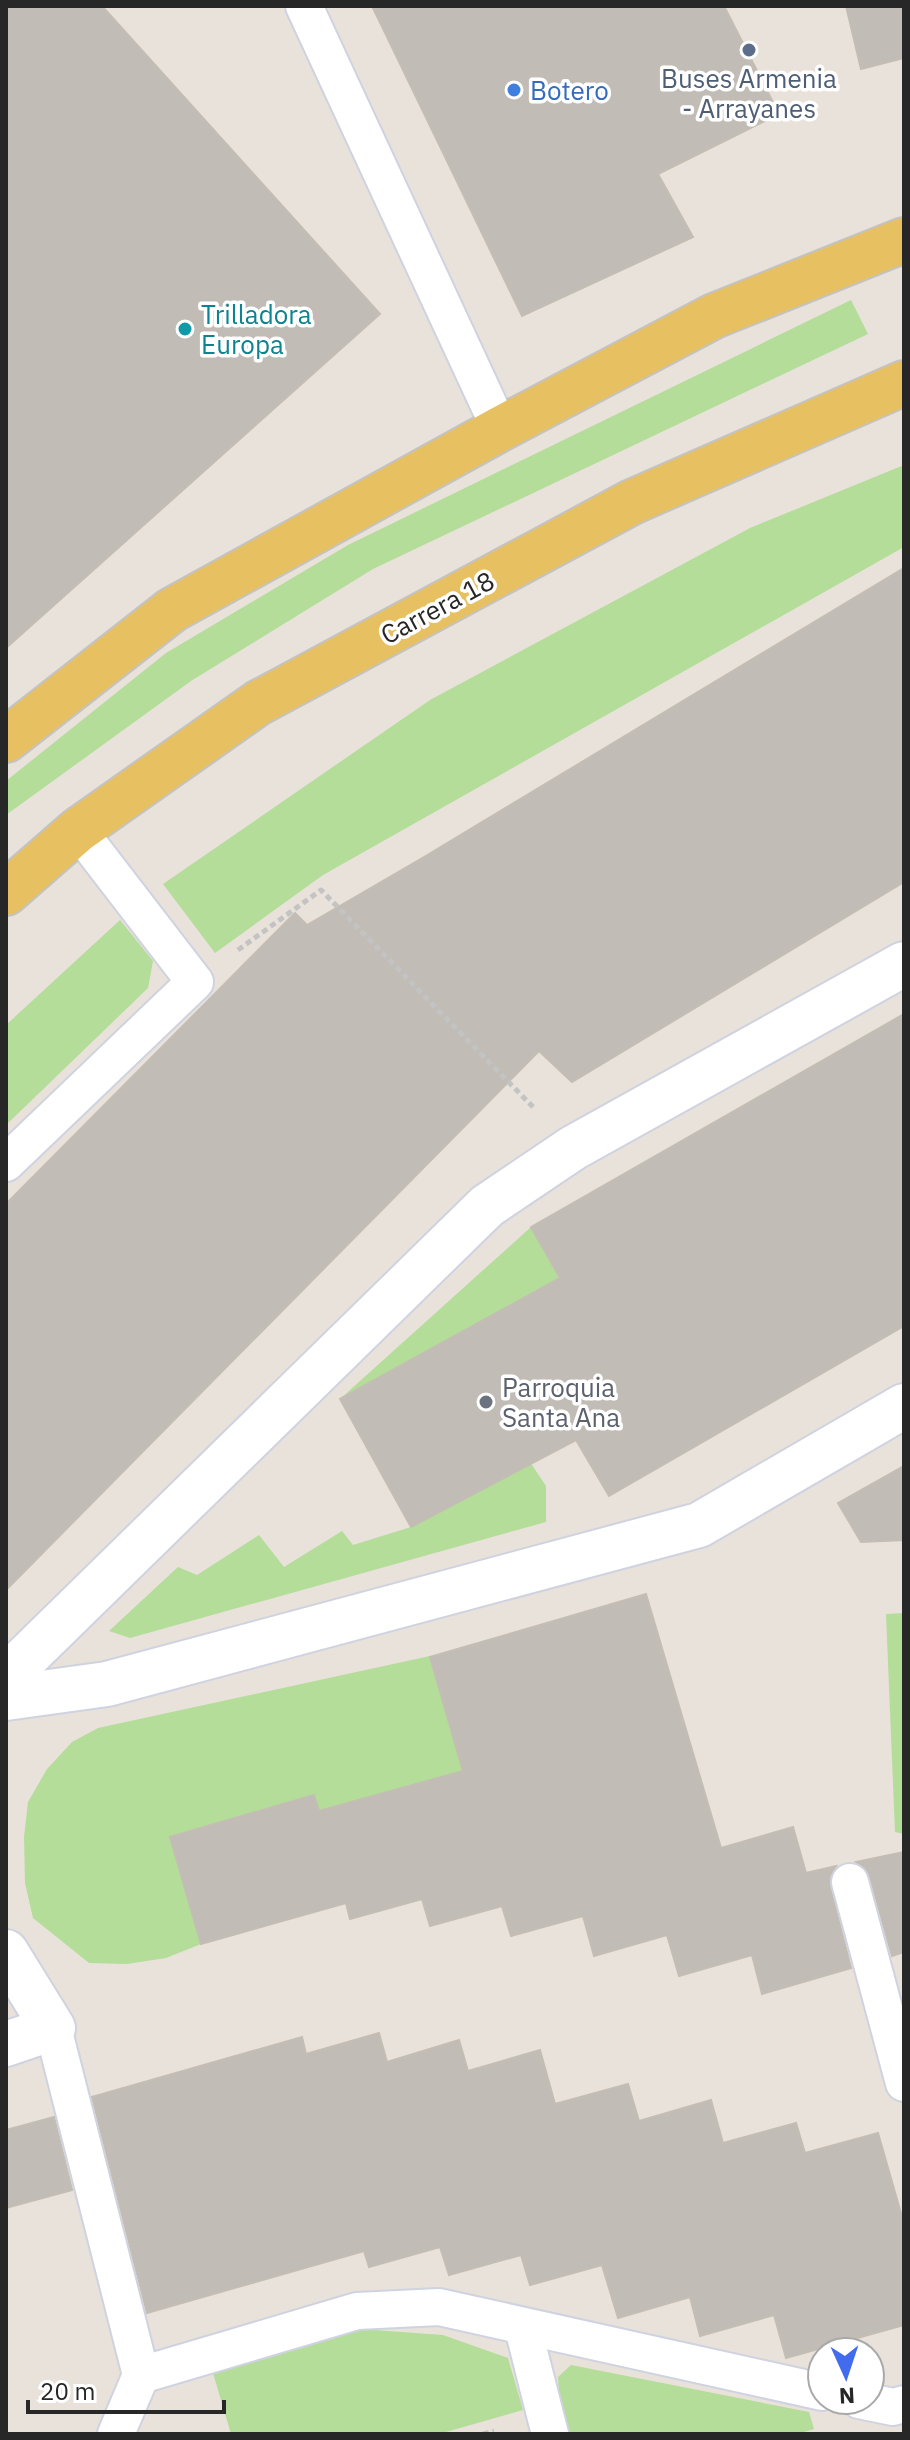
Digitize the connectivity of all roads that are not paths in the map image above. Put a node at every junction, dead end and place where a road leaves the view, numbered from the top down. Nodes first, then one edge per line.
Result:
1 (304, 6) edge
2 (904, 240) edge
3 (904, 383) edge
4 (500, 429) junction
5 (6, 740) edge
6 (78, 830) junction
7 (6, 893) edge
8 (904, 964) edge
9 (6, 1163) edge
10 (904, 1406) edge
11 (6, 1677) edge
12 (6, 1698) edge
13 (850, 1882) dead end
14 (6, 1952) edge
15 (53, 2028) junction
16 (6, 2044) edge
17 (902, 2075) edge
18 (523, 2328) junction
19 (141, 2375) junction
20 (806, 2389) edge
21 (116, 2434) edge
22 (550, 2434) edge

1 - 4 lane
2 - 4 main road
3 - 6 main road, Carrera 18
4 - 5 main road
6 - 7 main road, Carrera 18
6 - 9 lane
8 - 11 street
10 - 12 street
13 - 17 lane
14 - 15 street
15 - 16 street
15 - 19 lane
18 - 19 lane
18 - 20 lane
18 - 22 lane
19 - 21 lane

